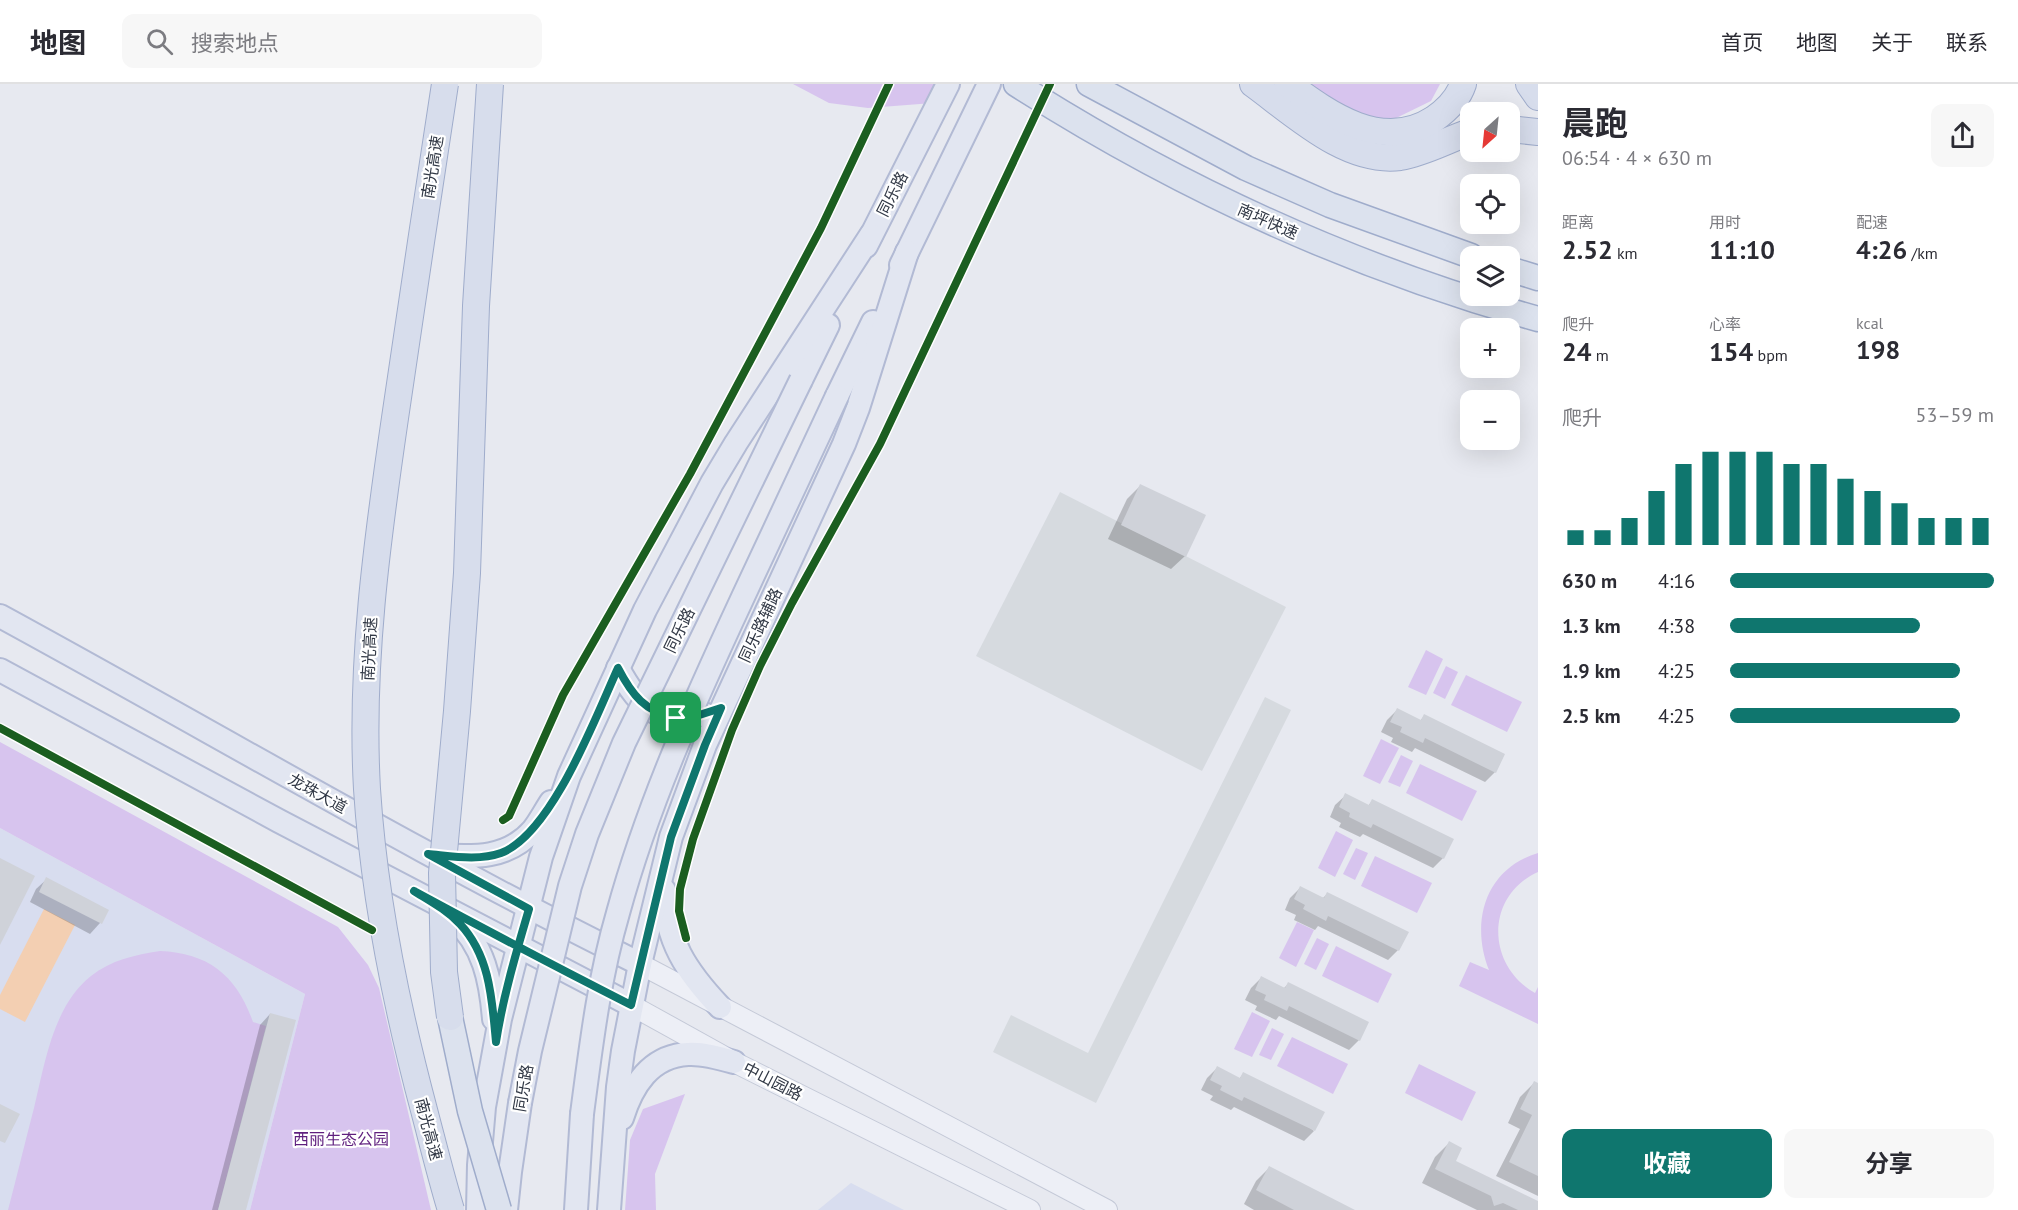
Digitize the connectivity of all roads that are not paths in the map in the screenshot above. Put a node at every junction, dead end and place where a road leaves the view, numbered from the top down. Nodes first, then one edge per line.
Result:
1 (446, 84) edge
2 (490, 84) edge
3 (948, 84) edge
4 (989, 84) edge
5 (1016, 84) edge
6 (1089, 84) edge
7 (1253, 84) edge
8 (1288, 84) edge
9 (1463, 84) edge
10 (1529, 84) edge
11 (1538, 96) edge
12 (1520, 130) edge
13 (1538, 132) edge
14 (1460, 136) edge
15 (872, 235) junction
16 (907, 252) junction
17 (1460, 252) edge
18 (1520, 272) edge
19 (1538, 278) edge
20 (1538, 319) edge
21 (0, 616) edge
22 (618, 668) junction
23 (0, 670) edge
24 (721, 708) junction
25 (569, 776) junction
26 (671, 837) junction
27 (428, 854) junction
28 (414, 891) junction
29 (529, 909) junction
30 (518, 947) junction
31 (640, 964) junction
32 (631, 1005) junction
33 (720, 1007) junction
34 (450, 1017) joint
35 (496, 1042) junction
36 (734, 1062) junction
37 (613, 1146) junction
38 (451, 1210) edge
39 (478, 1210) edge
40 (499, 1210) edge
41 (507, 1210) edge
42 (576, 1210) edge
43 (609, 1210) edge
44 (1030, 1210) edge
45 (1107, 1210) edge

1 - 38 highway, 南光高速, bridge
2 - 34 highway, bridge
3 - 15 main road, 同乐路
4 - 16 main road
5 - 20 highway, 南坪快速
6 - 17 highway
7 - 14 highway
8 - 9 highway
10 - 11 highway
12 - 13 highway
15 - 22 main road
15 - 41 main road, 同乐路, bridge
16 - 24 main road, 同乐路辅路
16 - 42 main road, bridge
18 - 19 highway
21 - 27 main road, 龙珠大道
22 - 24 main road
22 - 25 main road
23 - 28 main road
24 - 26 main road, 同乐路辅路
25 - 27 main road
25 - 29 main road
26 - 31 main road, 同乐路辅路
26 - 33 main road
27 - 29 main road, 龙珠大道
28 - 30 main road
28 - 35 main road
29 - 30 main road
29 - 31 main road, 龙珠大道
30 - 32 main road, 中山园路
30 - 35 main road
31 - 32 main road, 同乐路辅路
31 - 33 main road
32 - 36 main road, 中山园路
32 - 37 main road, 同乐路辅路
33 - 45 main road
34 - 40 highway, bridge
35 - 39 main road
36 - 37 main road
36 - 44 main road, 中山园路
37 - 43 main road

